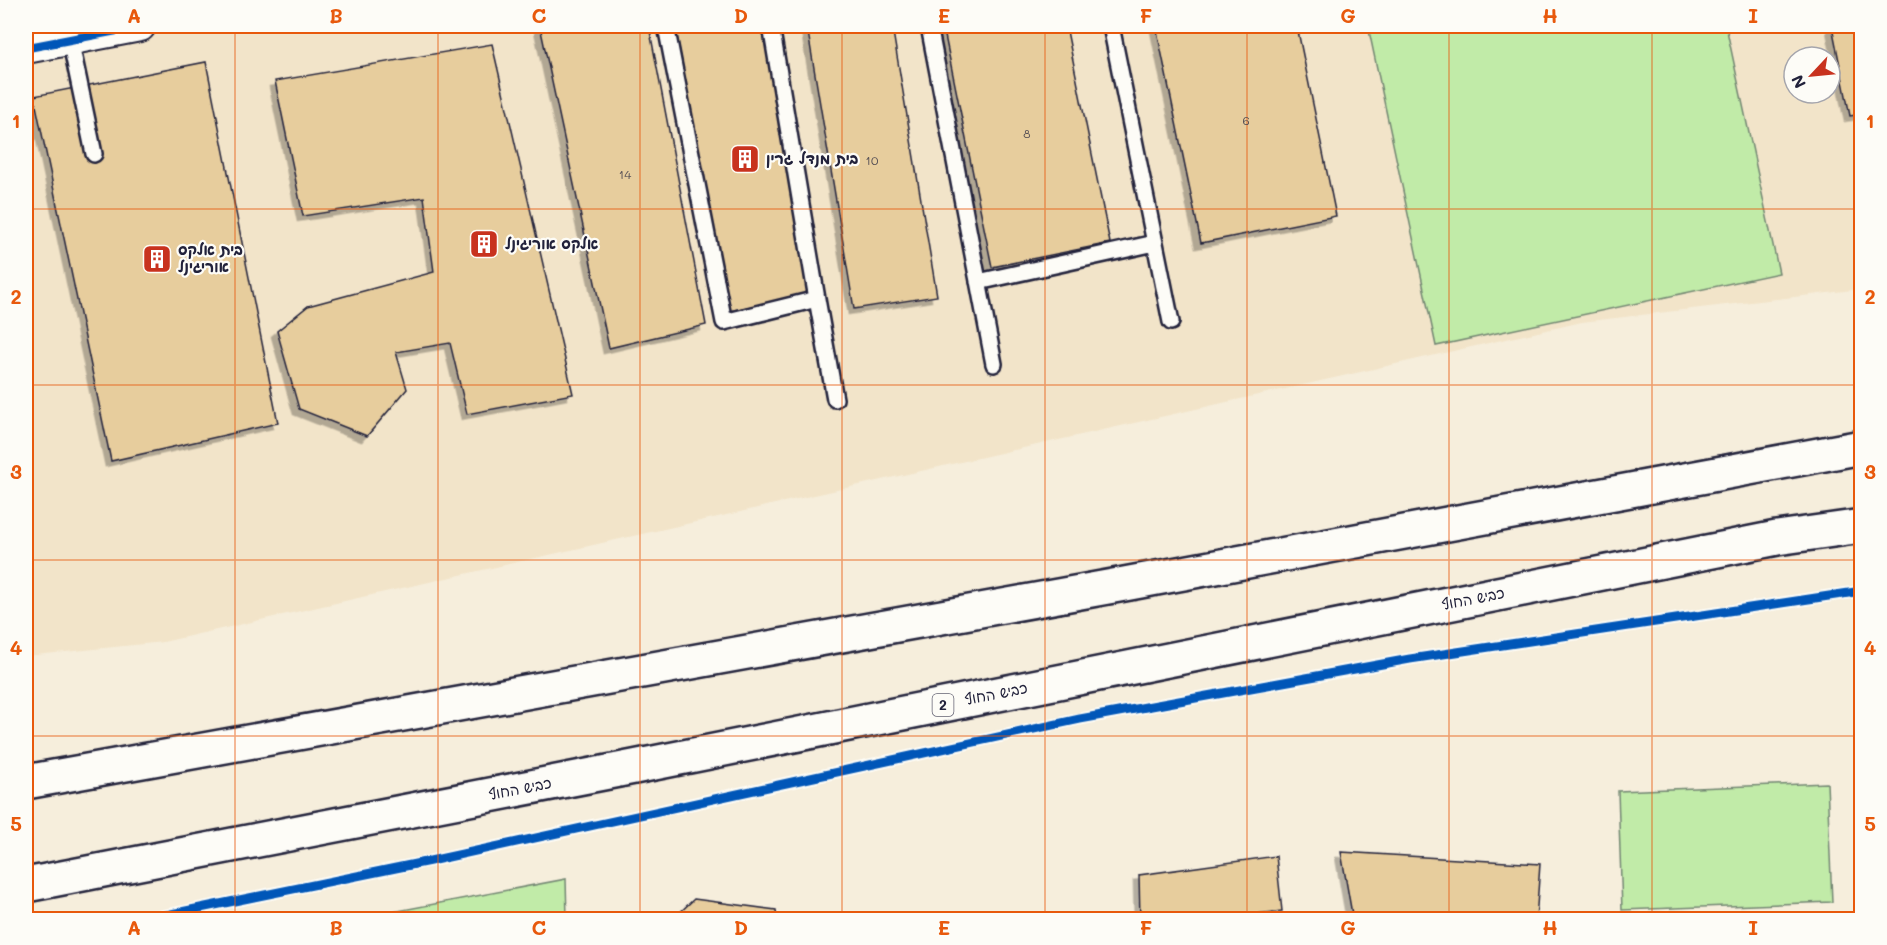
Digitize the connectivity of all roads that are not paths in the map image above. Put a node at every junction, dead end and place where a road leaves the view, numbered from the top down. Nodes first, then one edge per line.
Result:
1 (140, 26) edge
2 (666, 26) edge
3 (771, 26) edge
4 (929, 26) edge
5 (1111, 26) edge
6 (70, 39) junction
7 (26, 48) edge
8 (94, 154) dead end
9 (1155, 243) junction
10 (978, 282) junction
11 (817, 299) junction
12 (1171, 322) dead end
13 (994, 363) dead end
14 (835, 399) dead end
15 (1862, 447) edge
16 (1862, 526) edge
17 (26, 782) edge
18 (26, 885) edge

1 - 6 street
2 - 11 lane
3 - 11 lane
4 - 10 lane
5 - 9 lane
6 - 7 street
6 - 8 lane
9 - 10 lane
9 - 12 lane
10 - 13 lane
11 - 14 lane
15 - 17 highway
16 - 18 highway, כביש החוף / 2

